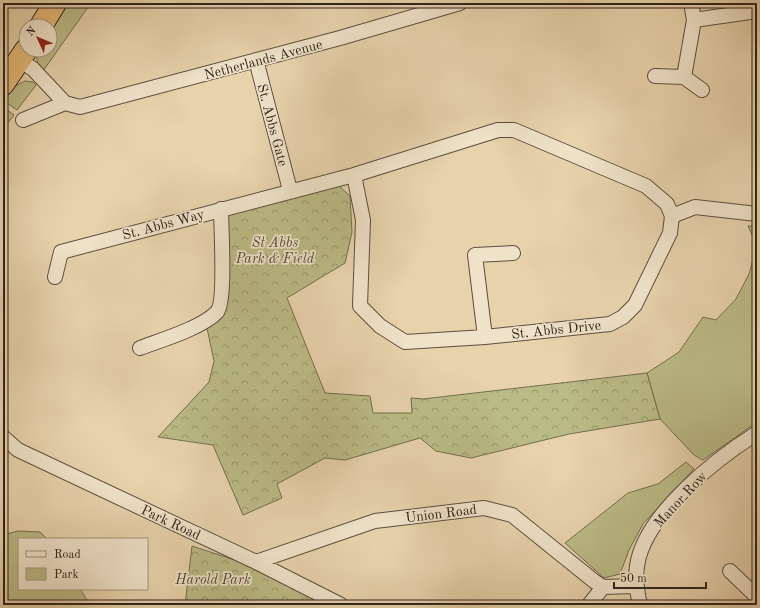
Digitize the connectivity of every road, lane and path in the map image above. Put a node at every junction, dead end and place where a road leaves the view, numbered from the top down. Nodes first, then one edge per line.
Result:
1 (55, 3) edge
2 (460, 3) edge
3 (691, 3) edge
4 (757, 12) edge
5 (46, 18) edge
6 (694, 20) junction
7 (21, 58) edge
8 (25, 58) edge
9 (256, 60) junction
10 (655, 76) dead end
11 (684, 77) junction
12 (3, 84) edge
13 (702, 90) dead end
14 (65, 103) junction
15 (23, 120) dead end
16 (354, 175) junction
17 (290, 190) junction
18 (221, 209) junction
19 (757, 214) edge
20 (672, 216) junction
21 (513, 253) dead end
22 (55, 277) dead end
23 (485, 337) junction
24 (140, 348) dead end
25 (757, 433) edge
26 (3, 437) edge
27 (256, 562) junction
28 (730, 570) dead end
29 (636, 586) junction
30 (603, 587) junction
31 (757, 597) edge
32 (342, 605) edge
33 (589, 605) edge
34 (640, 605) edge

1 - 5 highway
2 - 9 street, Netherlands Avenue
3 - 6 street
4 - 6 street
6 - 11 street
7 - 12 highway
8 - 14 street
9 - 14 street, Netherlands Avenue
9 - 17 street, St. Abbs Gate
10 - 11 street
11 - 13 street
14 - 15 street
16 - 17 street
16 - 20 street
16 - 23 street, St. Abbs Drive
17 - 18 street, St. Abbs Way
18 - 22 street, St. Abbs Way
18 - 24 street
19 - 20 street
20 - 23 street, St. Abbs Drive
21 - 23 street
25 - 29 street, Manor Row
26 - 27 street, Park Road
27 - 30 street, Union Road
27 - 32 street, Park Road
28 - 31 street
29 - 30 street
29 - 34 street
30 - 33 street

